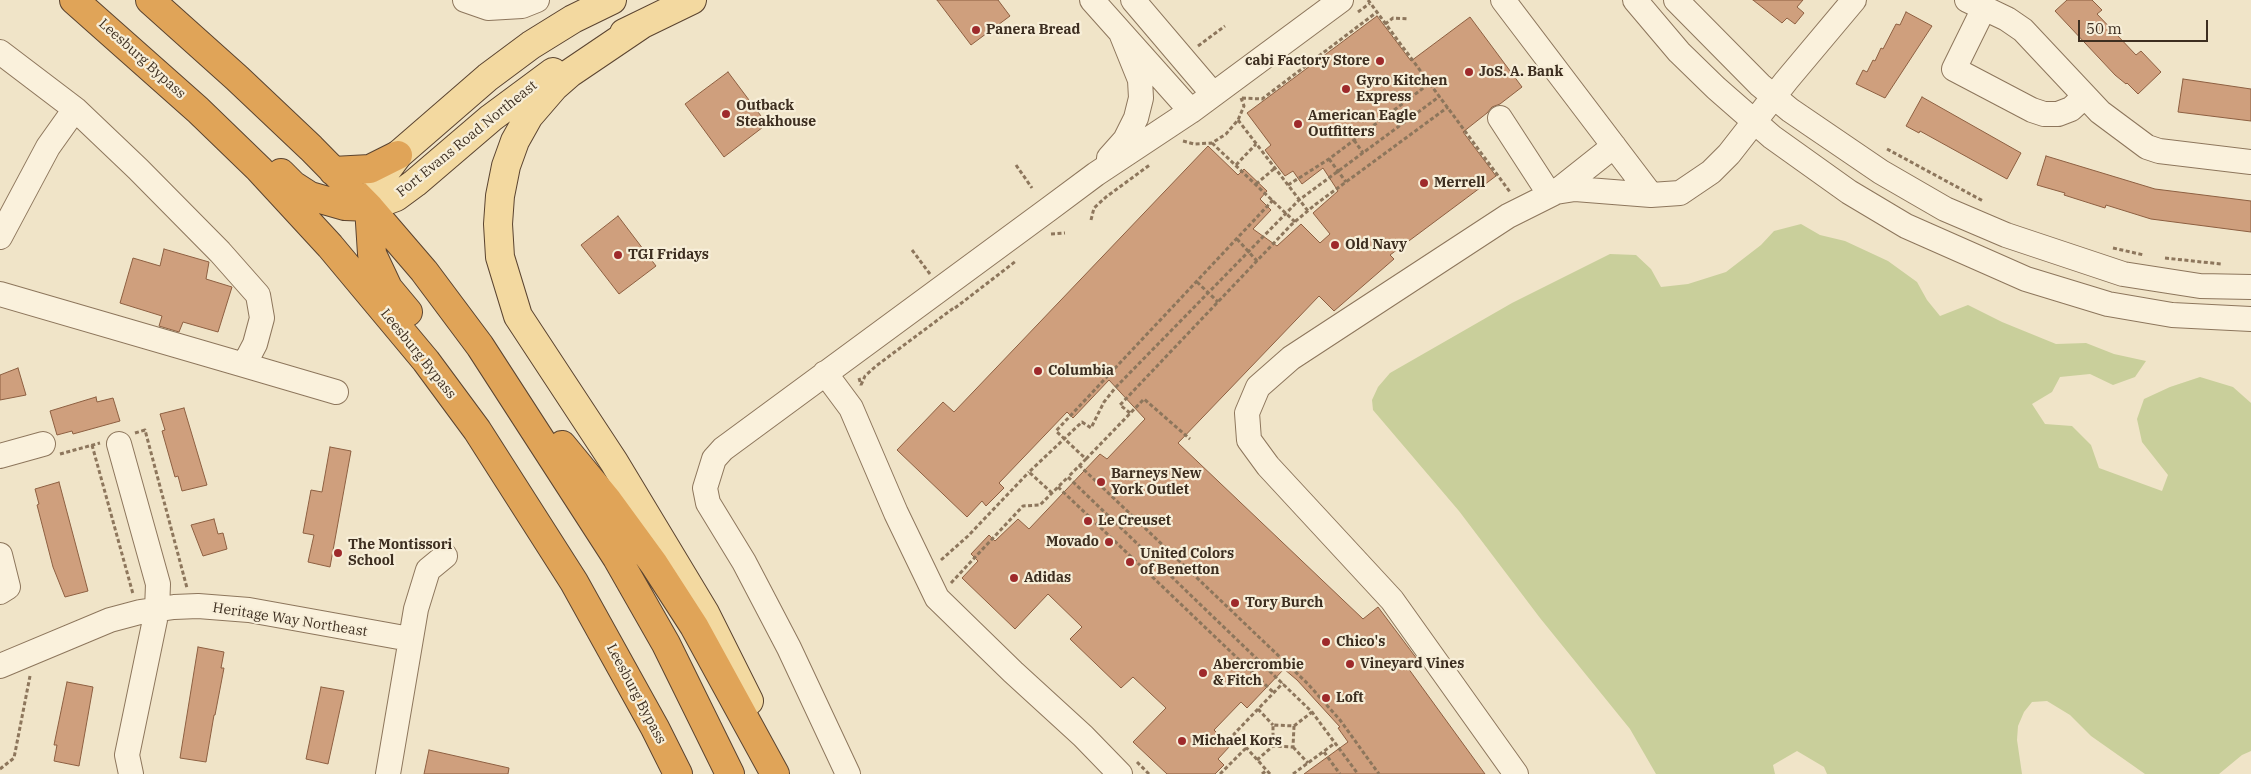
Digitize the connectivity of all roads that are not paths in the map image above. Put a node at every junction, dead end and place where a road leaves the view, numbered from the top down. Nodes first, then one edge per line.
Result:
1 (74, 0) edge
2 (150, 0) edge
3 (465, 0) edge
4 (537, 0) edge
5 (612, 0) edge
6 (692, 0) edge
7 (1092, 0) edge
8 (1133, 0) edge
9 (1341, 0) edge
10 (1503, 0) edge
11 (1635, 0) edge
12 (1676, 0) edge
13 (1854, 0) edge
14 (1976, 4) edge
15 (641, 25) junction
16 (111, 31) junction
17 (1121, 33) junction
18 (0, 52) edge
19 (1213, 94) junction
20 (2085, 96) junction
21 (1774, 97) junction
22 (74, 109) junction
23 (1191, 111) junction
24 (1500, 118) dead end
25 (1755, 122) junction
26 (1614, 146) junction
27 (398, 155) junction
28 (2251, 162) edge
29 (333, 171) junction
30 (1096, 174) junction
31 (1553, 194) junction
32 (1651, 194) junction
33 (369, 207) junction
34 (0, 237) edge
35 (2251, 287) edge
36 (0, 294) edge
37 (2251, 319) edge
38 (480, 346) junction
39 (244, 366) junction
40 (825, 374) junction
41 (336, 392) dead end
42 (43, 444) dead end
43 (119, 444) dead end
44 (0, 456) edge
45 (0, 555) edge
46 (445, 556) dead end
47 (0, 592) edge
48 (157, 610) junction
49 (410, 639) junction
50 (0, 666) edge
51 (131, 774) edge
52 (388, 774) edge
53 (678, 774) edge
54 (697, 774) edge
55 (730, 774) edge
56 (776, 774) edge
57 (848, 774) edge
58 (1120, 774) edge
59 (1516, 774) edge

1 - 16 highway, Leesburg Bypass
2 - 29 highway
3 - 4 street
5 - 27 main road, Fort Evans Road Northeast
6 - 15 main road, Fort Evans Road Northeast
7 - 17 street
8 - 19 street
9 - 19 street
10 - 26 street
11 - 25 street
12 - 21 street
13 - 21 street
14 - 20 street
14 - 20 street
15 - 33 main road, Fort Evans Road Northeast
15 - 56 main road
16 - 33 highway
16 - 53 highway, Leesburg Bypass
17 - 23 street
17 - 30 street
18 - 22 street
19 - 23 street
20 - 28 street
21 - 25 street
21 - 35 street
22 - 34 street
22 - 39 street
23 - 30 street
24 - 31 street
25 - 32 street
25 - 37 street
26 - 31 street
26 - 32 street
27 - 29 highway
27 - 33 main road, Fort Evans Road Northeast
29 - 33 highway
30 - 40 street
31 - 32 street
31 - 59 street
33 - 38 highway
33 - 54 highway
36 - 39 street
38 - 55 highway
38 - 56 highway
39 - 41 street
40 - 57 street
40 - 58 street
42 - 44 street
43 - 48 street
45 - 47 street
46 - 49 street
48 - 49 street, Heritage Way Northeast
48 - 50 street, Heritage Way Northeast
48 - 51 street
49 - 52 street

